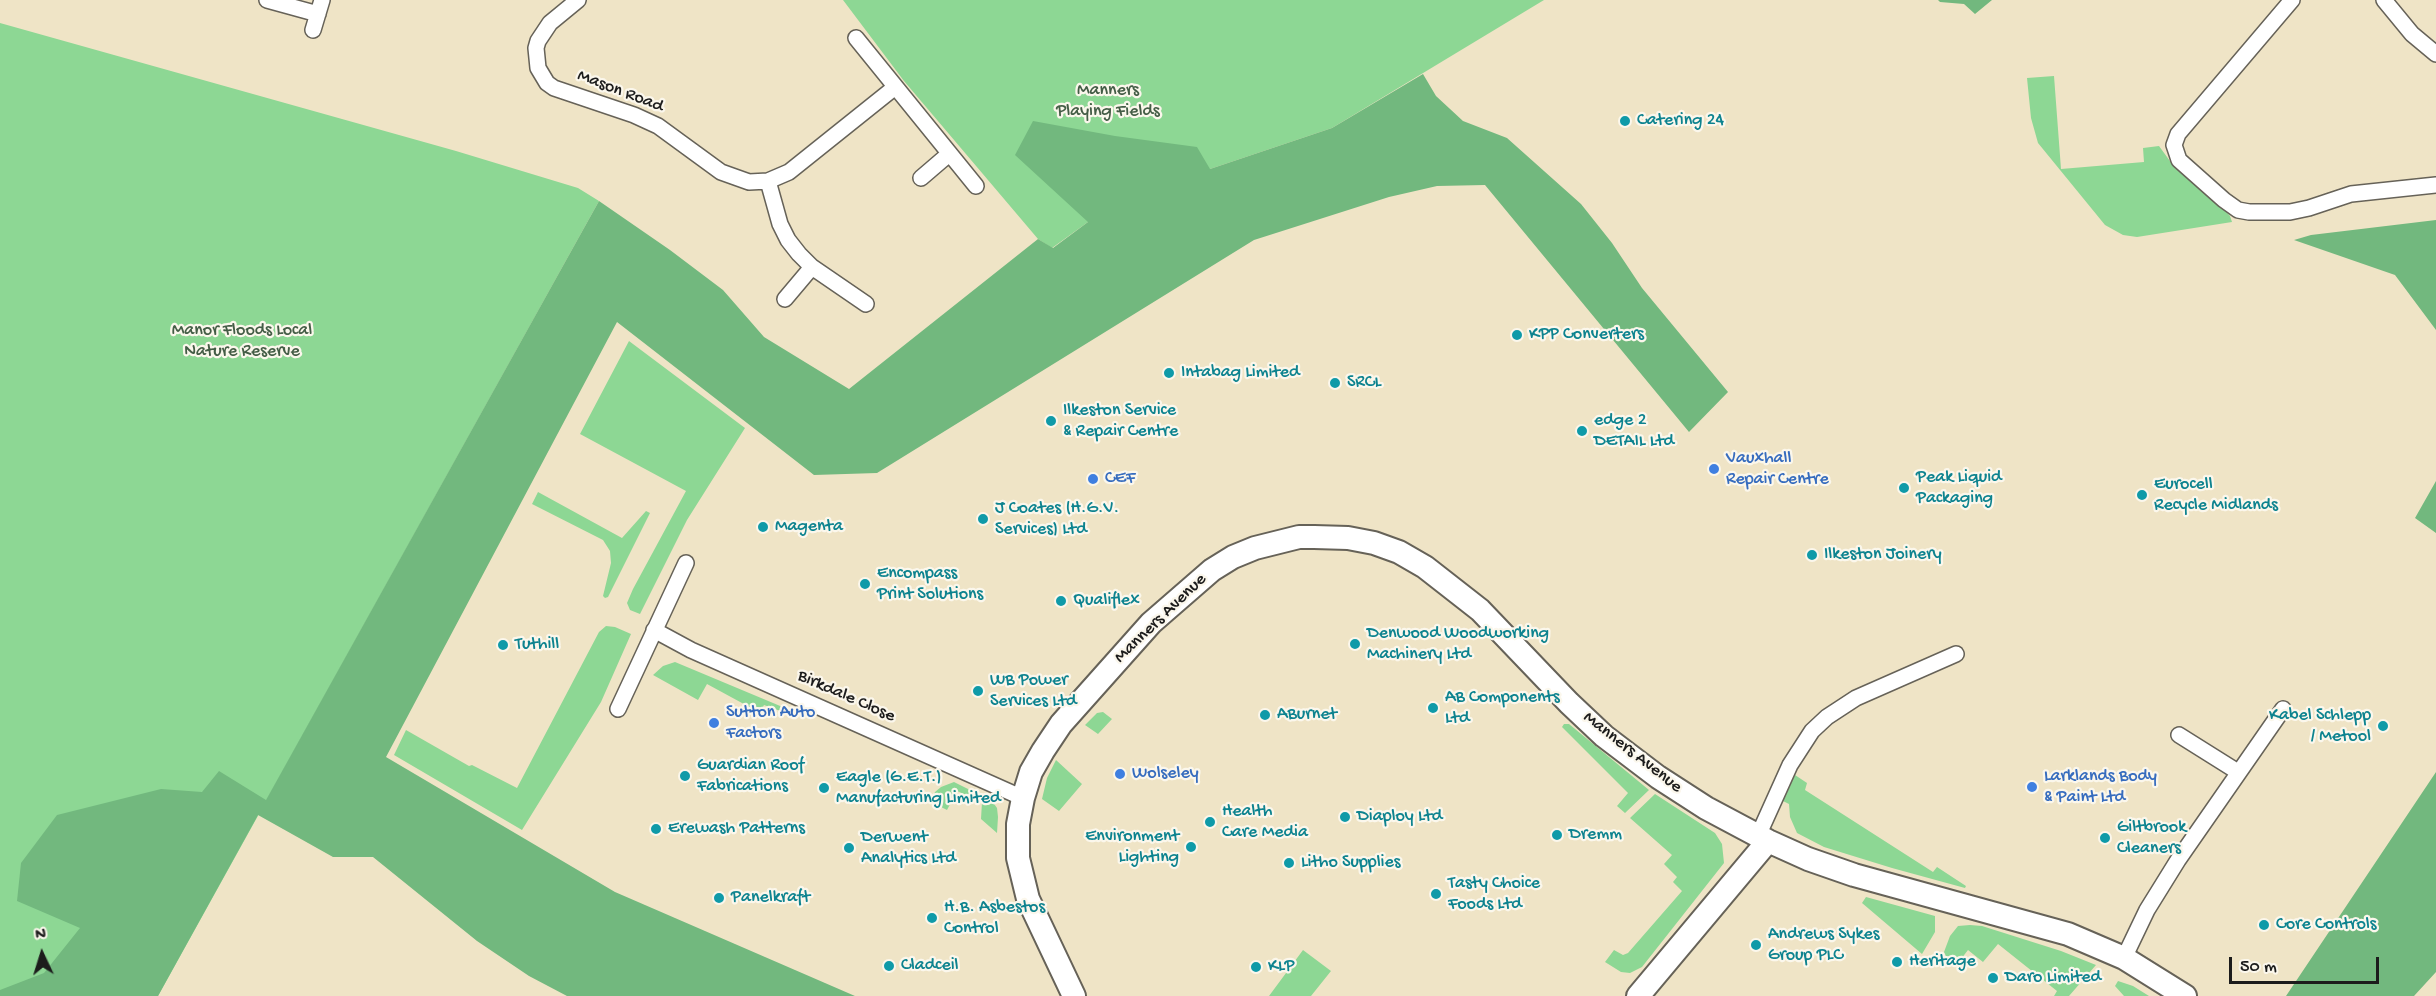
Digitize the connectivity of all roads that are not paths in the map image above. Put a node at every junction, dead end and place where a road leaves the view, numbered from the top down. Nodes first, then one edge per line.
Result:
1 (267, 0) edge
2 (578, 0) edge
3 (2292, 0) edge
4 (2384, 0) edge
5 (320, 7) edge
6 (313, 30) dead end
7 (856, 38) dead end
8 (2436, 54) edge
9 (894, 88) junction
10 (949, 154) junction
11 (921, 178) dead end
12 (768, 181) junction
13 (2436, 185) edge
14 (976, 186) dead end
15 (812, 267) junction
16 (785, 299) dead end
17 (866, 304) dead end
18 (686, 563) dead end
19 (654, 630) junction
20 (1956, 654) dead end
21 (618, 709) dead end
22 (2283, 709) dead end
23 (2179, 735) dead end
24 (2238, 772) junction
25 (1023, 798) junction
26 (1763, 839) junction
27 (2124, 958) junction
28 (1074, 996) edge
29 (1638, 996) edge
30 (2185, 996) edge

1 - 5 street
2 - 12 street, Mason Road
3 - 13 street
4 - 8 street
5 - 6 street
7 - 9 street
9 - 10 street
9 - 12 street
10 - 11 street
10 - 14 street
12 - 15 street
15 - 16 street
15 - 17 street
18 - 19 street
19 - 21 street
19 - 25 street, Birkdale Close
20 - 26 street
22 - 24 street
23 - 24 street
24 - 27 street
25 - 26 street, Manners Avenue
25 - 28 street, Manners Avenue
26 - 27 street, Manners Avenue
26 - 29 street
27 - 30 street, Manners Avenue

